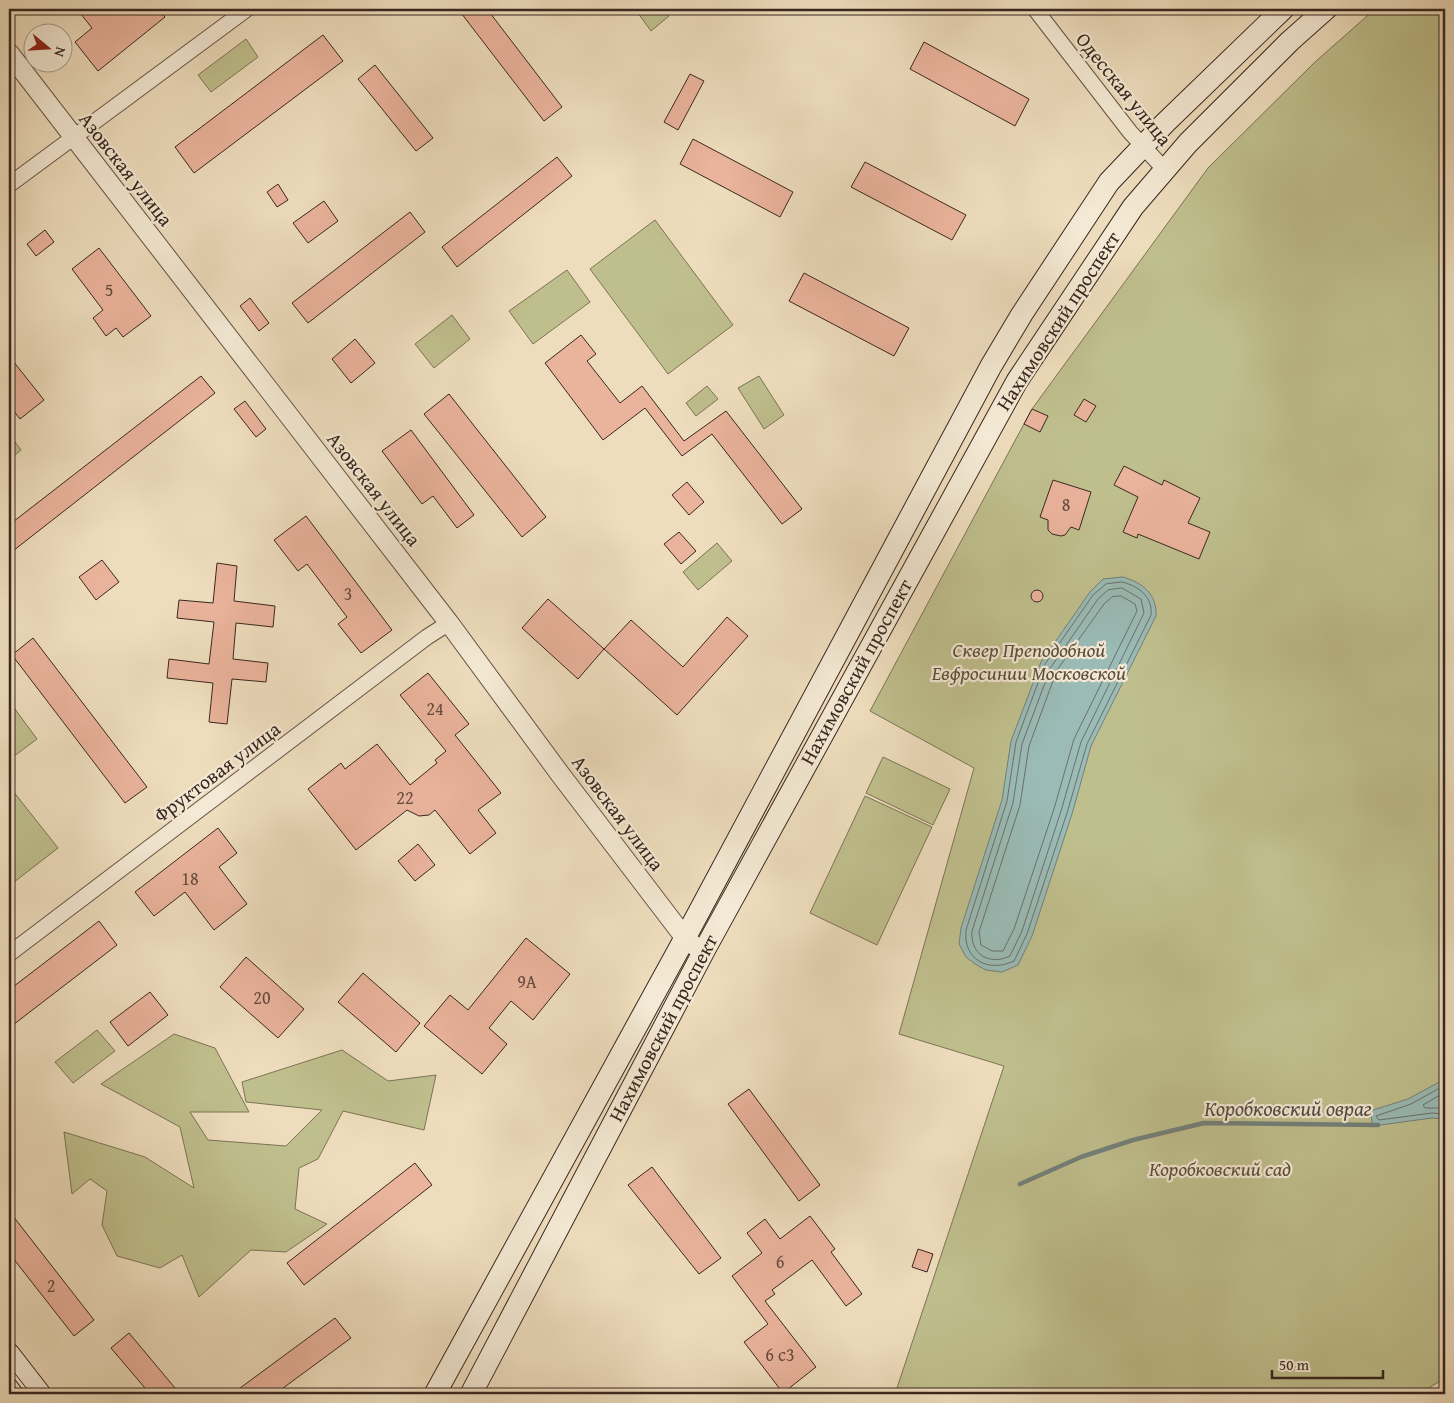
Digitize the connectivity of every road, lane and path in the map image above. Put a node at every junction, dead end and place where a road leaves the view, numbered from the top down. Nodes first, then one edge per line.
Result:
1 (247, 9) edge
2 (1035, 9) edge
3 (1283, 9) edge
4 (1326, 9) edge
5 (9, 53) edge
6 (75, 136) junction
7 (1143, 147) junction
8 (1165, 170) junction
9 (9, 185) edge
10 (449, 623) junction
11 (685, 938) junction
12 (703, 953) junction
13 (9, 954) edge
14 (9, 1354) edge
15 (40, 1394) edge
16 (435, 1394) edge
17 (471, 1394) edge

1 - 6 street
2 - 7 street, Одесская улица
3 - 7 main road, Нахимовский проспект
4 - 8 main road, Нахимовский проспект
5 - 6 street, Азовская улица
6 - 9 street
6 - 10 street, Азовская улица
7 - 8 street, Одесская улица
7 - 11 main road, Нахимовский проспект
8 - 12 main road, Нахимовский проспект
10 - 11 street, Азовская улица
10 - 13 street, Фруктовая улица
11 - 12 street, Азовская улица
11 - 16 main road, Нахимовский проспект
12 - 17 main road, Нахимовский проспект
14 - 15 main road

